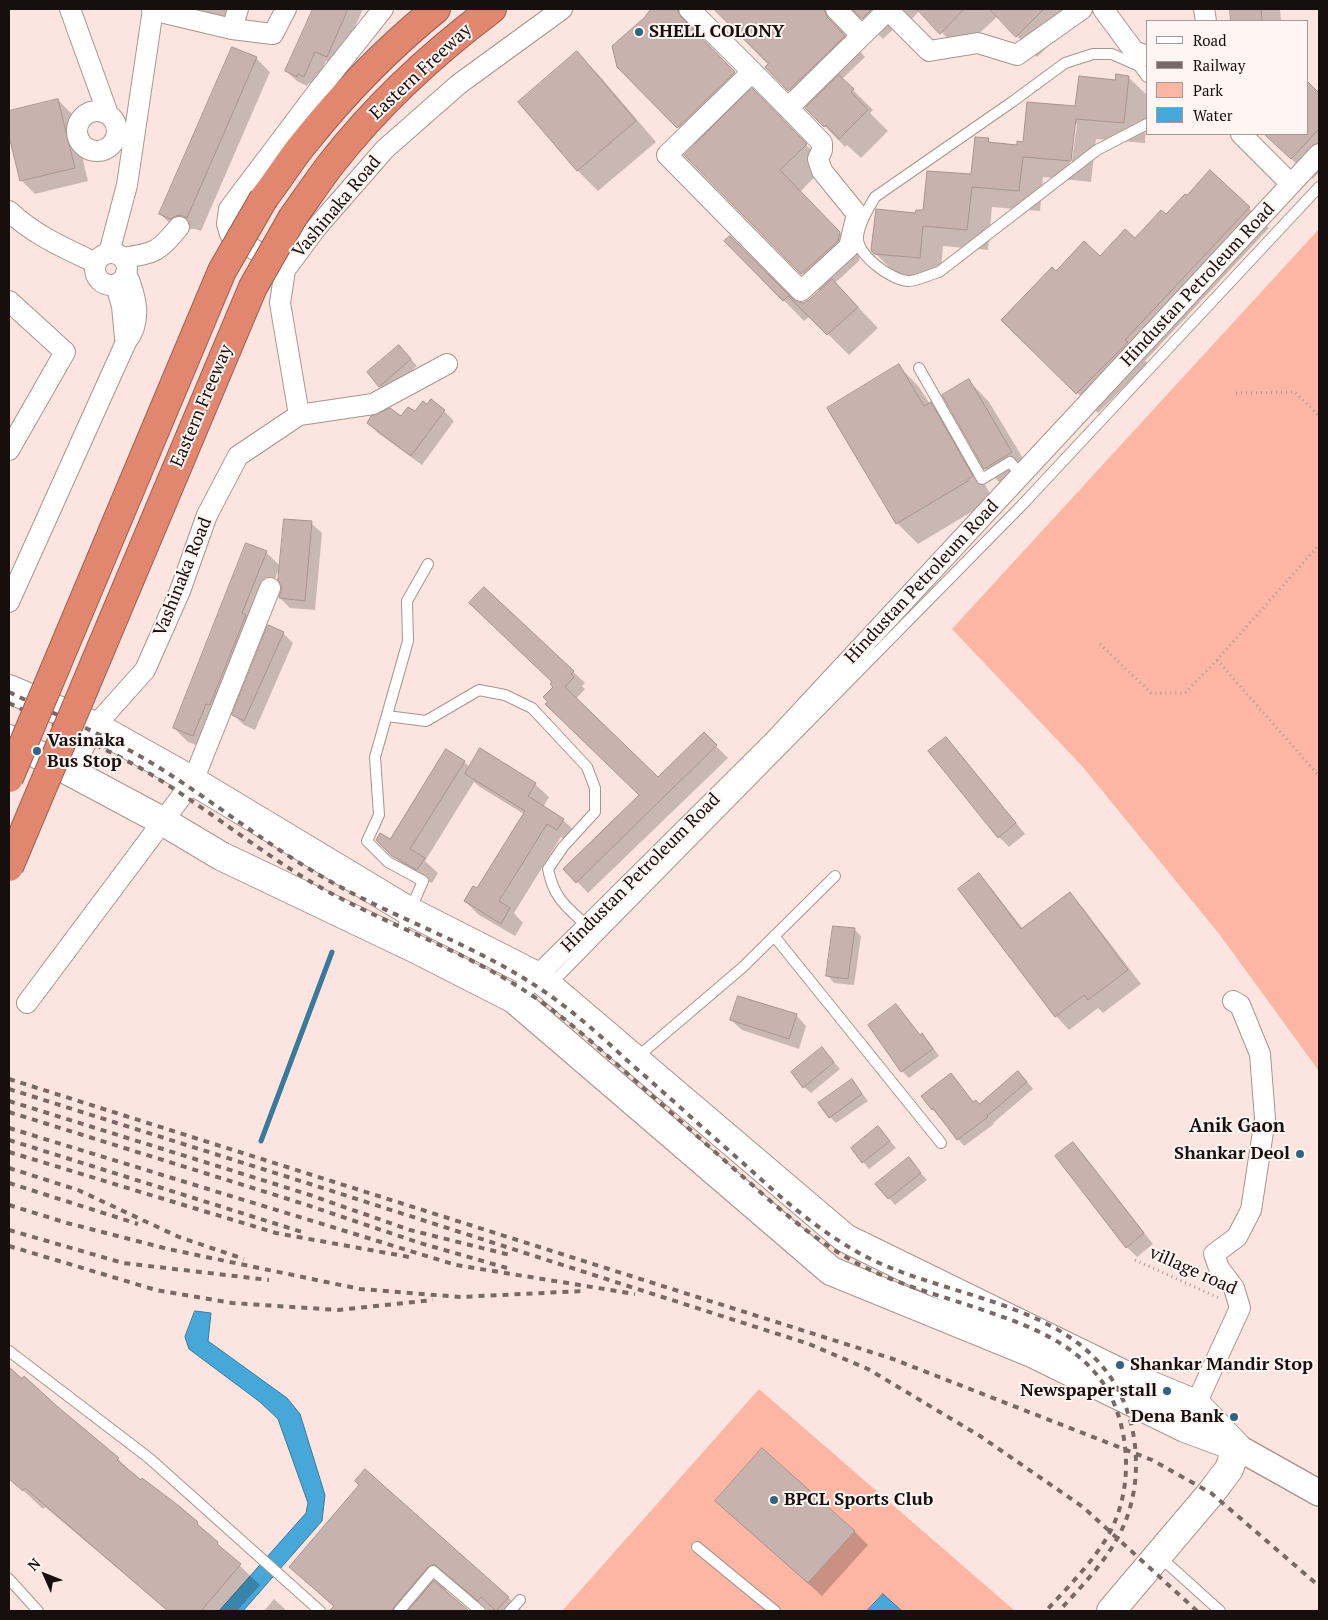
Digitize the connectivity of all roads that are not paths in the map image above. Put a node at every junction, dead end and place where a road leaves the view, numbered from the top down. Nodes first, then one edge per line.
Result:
1 (70, 9) edge
2 (152, 9) edge
3 (238, 9) edge
4 (286, 9) edge
5 (383, 9) edge
6 (436, 9) edge
7 (492, 9) edge
8 (562, 9) edge
9 (689, 9) edge
10 (836, 9) edge
11 (889, 9) edge
12 (1082, 9) edge
13 (1102, 9) edge
14 (232, 29) junction
15 (862, 35) junction
16 (1146, 56) edge
17 (752, 72) junction
18 (1146, 76) edge
19 (788, 108) junction
20 (108, 114) junction
21 (1146, 125) edge
22 (1242, 135) edge
23 (117, 137) junction
24 (1319, 154) edge
25 (1292, 184) junction
26 (127, 185) junction
27 (1319, 187) edge
28 (9, 210) edge
29 (179, 227) dead end
30 (114, 266) junction
31 (285, 270) junction
32 (9, 300) edge
33 (446, 364) dead end
34 (919, 368) dead end
35 (299, 414) junction
36 (9, 450) edge
37 (1021, 475) junction
38 (428, 564) dead end
39 (270, 588) dead end
40 (9, 602) edge
41 (9, 689) edge
42 (387, 716) junction
43 (95, 726) junction
44 (9, 738) edge
45 (70, 771) junction
46 (9, 778) edge
47 (193, 781) junction
48 (164, 822) junction
49 (9, 867) edge
50 (835, 876) dead end
51 (409, 911) junction
52 (587, 926) junction
53 (774, 936) junction
54 (397, 940) junction
55 (543, 981) junction
56 (1233, 1001) dead end
57 (27, 1003) dead end
58 (520, 1004) junction
59 (634, 1059) junction
60 (941, 1143) dead end
61 (9, 1351) edge
62 (1196, 1404) junction
63 (1185, 1428) junction
64 (1237, 1447) junction
65 (1319, 1493) edge
66 (698, 1547) dead end
67 (1158, 1555) junction
68 (9, 1579) edge
69 (520, 1600) dead end
70 (38, 1611) edge
71 (320, 1611) edge
72 (399, 1611) edge
73 (480, 1611) edge
74 (510, 1611) edge
75 (775, 1611) edge
76 (1110, 1611) edge
77 (1220, 1611) edge

1 - 20 street
2 - 14 street
2 - 26 street
3 - 14 street
4 - 14 street
5 - 31 street
6 - 46 highway, Eastern Freeway, bridge
7 - 49 highway, Eastern Freeway, bridge
8 - 31 street, Vashinaka Road
9 - 17 street
10 - 15 street
11 - 12 street
11 - 15 street
13 - 16 street
15 - 19 street
17 - 19 street
17 - 19 street
18 - 21 lane
20 - 23 street
20 - 23 street
22 - 25 street
23 - 26 street
24 - 25 street, Hindustan Petroleum Road
25 - 37 street, Hindustan Petroleum Road
26 - 30 street
27 - 55 lane
28 - 30 street
29 - 30 street
30 - 40 street
31 - 35 street, Vashinaka Road
32 - 36 street
33 - 35 street
34 - 37 lane
35 - 43 street, Vashinaka Road
37 - 52 street, Hindustan Petroleum Road
38 - 42 lane
39 - 47 street
41 - 43 main road
42 - 51 lane
42 - 52 lane
43 - 45 street, Vashinaka Road
43 - 47 main road
44 - 45 main road
45 - 48 main road
47 - 48 street
47 - 51 main road
48 - 54 main road
48 - 57 street
50 - 53 lane
51 - 54 lane
51 - 55 main road
52 - 55 street, Hindustan Petroleum Road
53 - 59 lane
53 - 60 lane
54 - 58 main road
55 - 58 street, Hindustan Petroleum Road
55 - 59 main road
56 - 62 street
58 - 63 main road
59 - 62 main road
61 - 71 lane
62 - 63 street
62 - 64 main road
63 - 64 main road
64 - 65 street
64 - 67 main road
66 - 75 lane
67 - 76 main road
67 - 77 lane
68 - 70 lane
69 - 74 lane
72 - 73 lane

